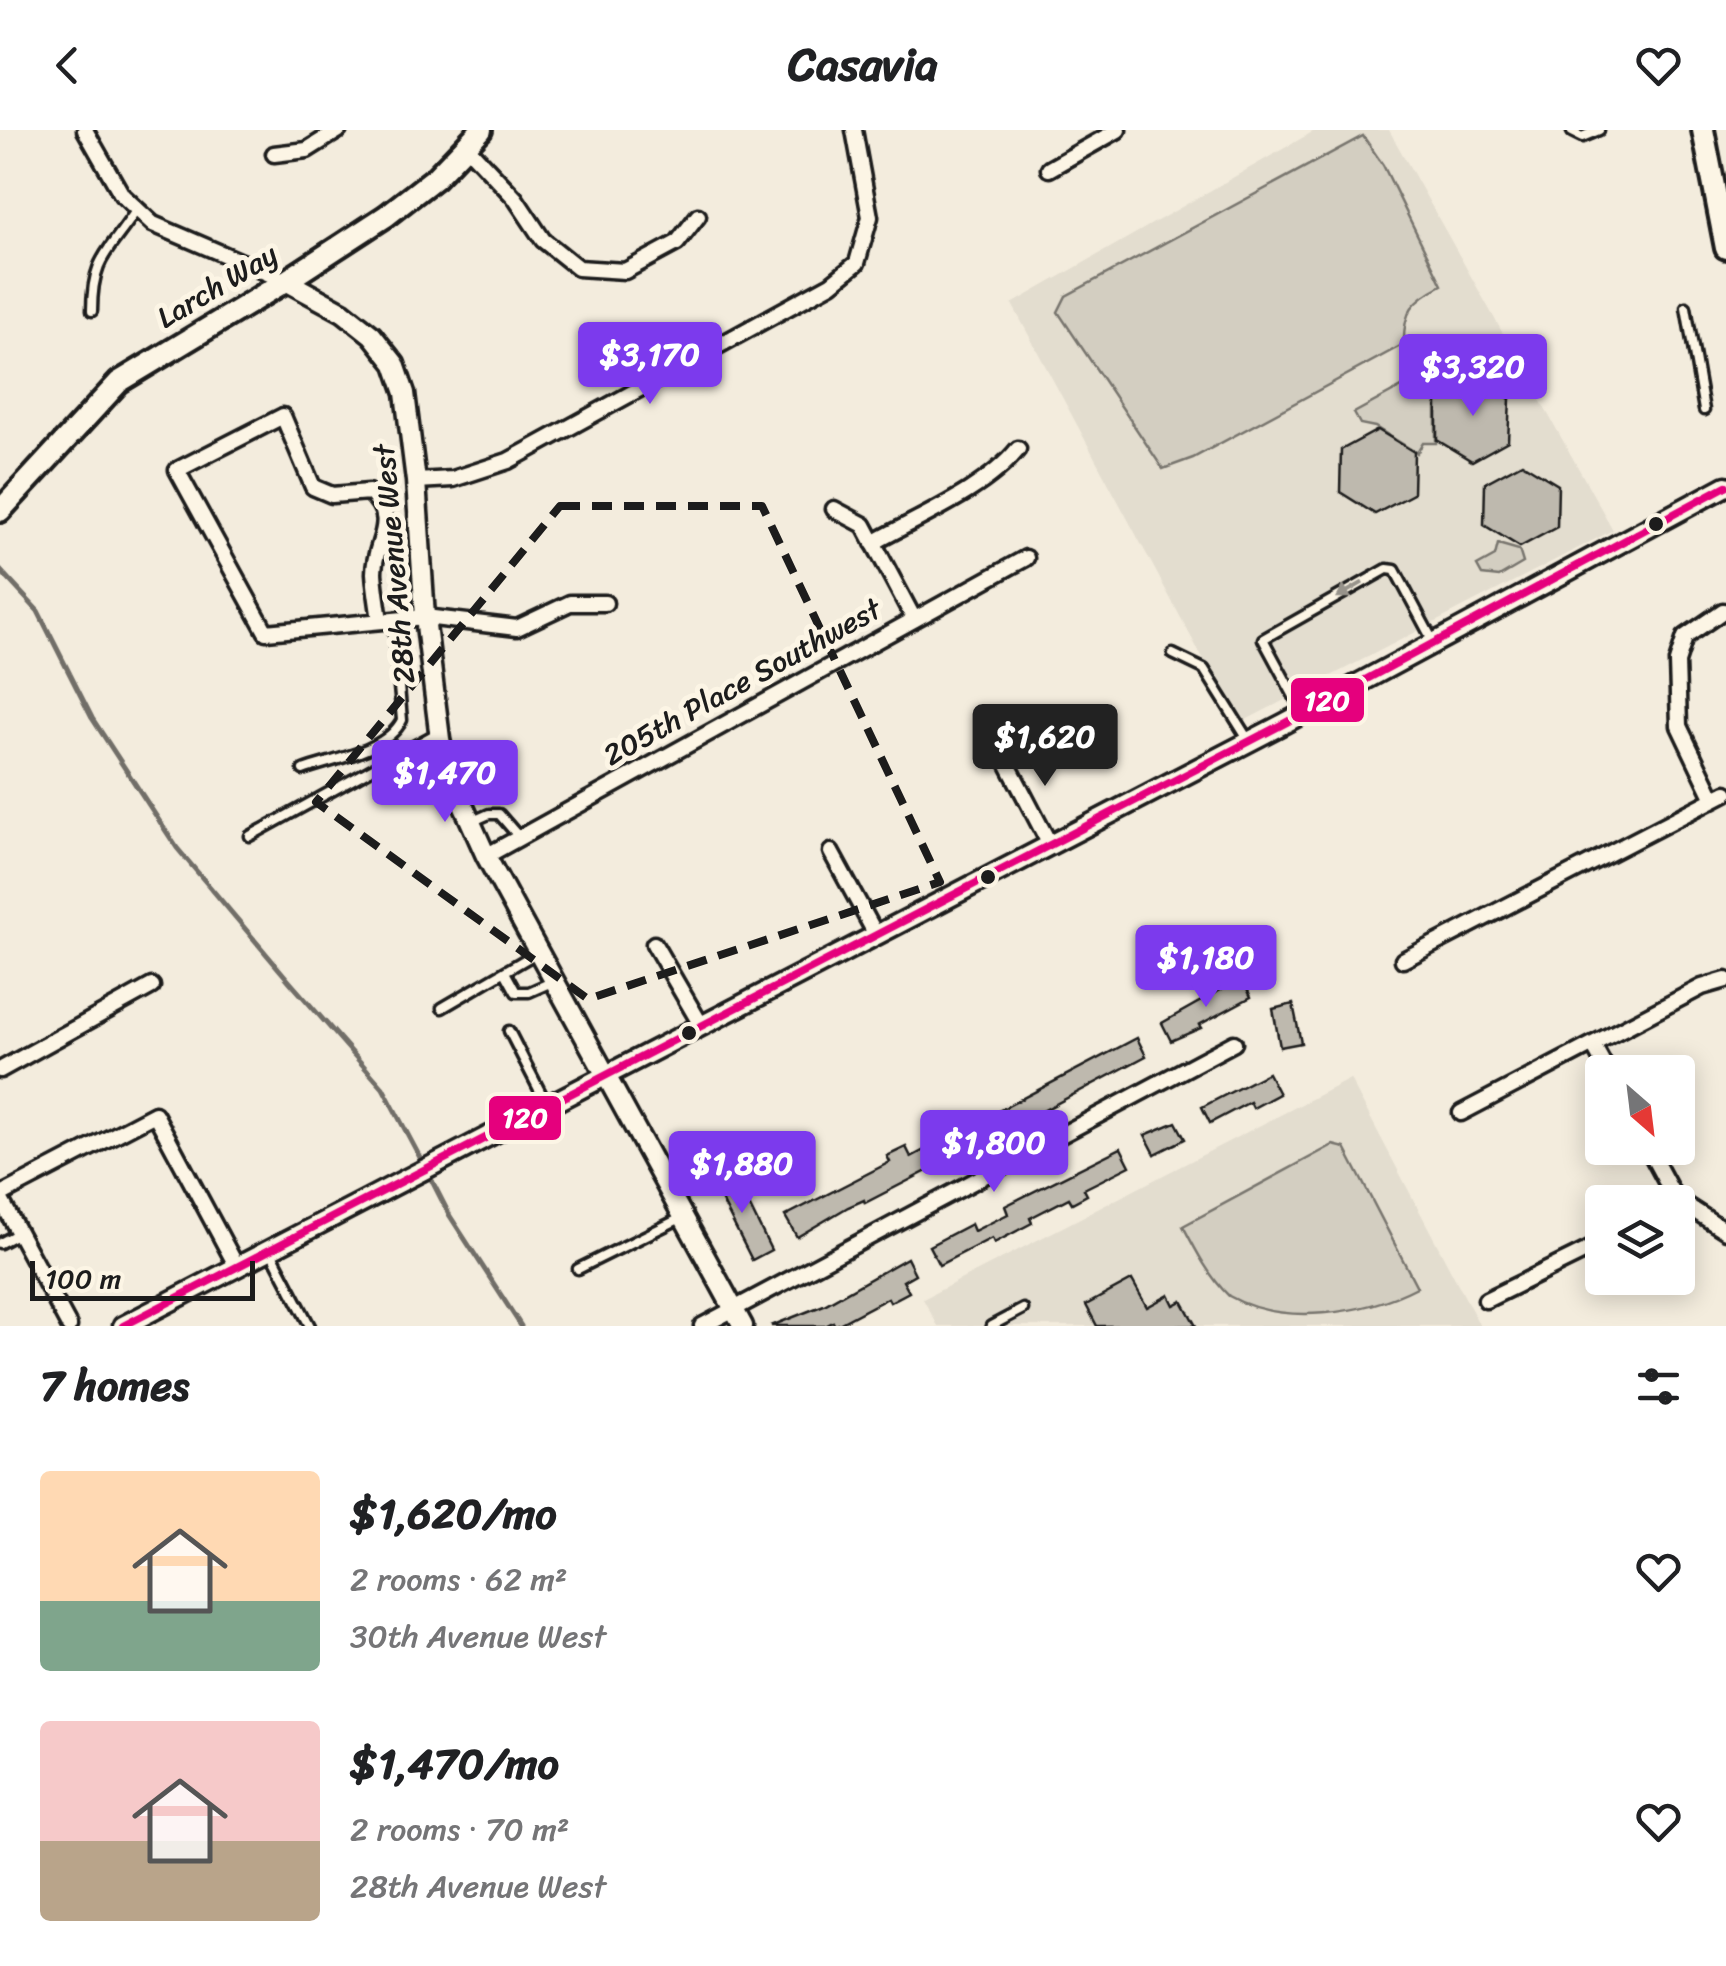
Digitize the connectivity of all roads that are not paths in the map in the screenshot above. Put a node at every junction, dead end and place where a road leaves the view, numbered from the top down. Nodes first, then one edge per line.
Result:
1 (85, 130) edge
2 (339, 130) edge
3 (854, 130) edge
4 (1118, 130) edge
5 (1599, 130) edge
6 (1703, 130) edge
7 (1572, 132) edge
8 (474, 139) edge
9 (274, 154) dead end
10 (1049, 169) dead end
11 (137, 209) junction
12 (698, 216) dead end
13 (1726, 248) edge
14 (286, 282) junction
15 (1686, 307) dead end
16 (92, 310) dead end
17 (1704, 410) dead end
18 (1018, 449) dead end
19 (416, 481) junction
20 (1726, 486) edge
21 (834, 509) dead end
22 (0, 511) edge
23 (873, 543) junction
24 (1026, 558) dead end
25 (605, 604) dead end
26 (1723, 612) dead end
27 (425, 616) junction
28 (914, 619) junction
29 (386, 620) junction
30 (1434, 642) junction
31 (1173, 654) dead end
32 (1303, 713) junction
33 (439, 732) junction
34 (1249, 741) junction
35 (1002, 756) dead end
36 (303, 770) dead end
37 (1720, 795) edge
38 (470, 822) junction
39 (250, 836) dead end
40 (519, 837) junction
41 (1049, 843) junction
42 (831, 852) dead end
43 (486, 856) junction
44 (875, 934) junction
45 (654, 944) dead end
46 (538, 952) junction
47 (1404, 960) dead end
48 (504, 972) junction
49 (1726, 980) edge
50 (554, 981) junction
51 (152, 986) dead end
52 (442, 1008) dead end
53 (701, 1025) junction
54 (509, 1031) dead end
55 (1234, 1042) dead end
56 (1593, 1045) junction
57 (1599, 1055) edge
58 (0, 1070) edge
59 (606, 1077) junction
60 (548, 1107) junction
61 (1462, 1113) dead end
62 (0, 1196) edge
63 (1695, 1213) edge
64 (684, 1217) junction
65 (1726, 1231) edge
66 (18, 1233) junction
67 (0, 1243) edge
68 (270, 1250) junction
69 (1585, 1251) edge
70 (237, 1267) junction
71 (578, 1269) dead end
72 (1486, 1300) dead end
73 (734, 1308) junction
74 (1023, 1309) dead end
75 (69, 1326) edge
76 (123, 1326) edge
77 (310, 1326) edge
78 (702, 1326) edge
79 (743, 1326) edge
80 (991, 1326) edge

1 - 11 street, 28th Avenue West
2 - 9 street
3 - 19 street
4 - 10 street
5 - 7 lane
6 - 13 main road
8 - 12 street
8 - 14 main road, Larch Way
11 - 14 street, 28th Avenue West
11 - 16 lane
14 - 19 street, 28th Avenue West
14 - 22 main road, Larch Way
15 - 17 lane
18 - 23 street
19 - 27 street, 28th Avenue West
20 - 30 street
21 - 23 street
23 - 28 street
24 - 28 street, 205th Place Southwest
25 - 27 street
26 - 37 street
27 - 29 street
27 - 33 street, 28th Avenue West
28 - 40 street, 205th Place Southwest
29 - 29 street
29 - 36 lane
30 - 32 street
30 -> 32 lane
31 - 34 lane
32 - 34 street
33 - 38 street, 28th Avenue West
33 - 39 lane
34 - 41 street
35 - 41 street
37 - 47 street
38 - 40 lane
38 - 43 street, 28th Avenue West
40 - 43 street, 205th Place Southwest
41 - 44 street
42 - 44 street
43 - 46 street, 28th Avenue West
44 - 53 street
45 - 53 street
46 - 48 lane
46 - 50 street, 28th Avenue West
48 - 50 lane
48 - 52 lane
49 - 56 street
50 - 59 street, 28th Avenue West
51 - 58 street
53 - 59 street
54 - 60 lane
55 - 73 street
56 - 57 street
56 - 61 street
59 - 60 street
59 - 64 street, 28th Avenue West
60 - 68 street
62 - 66 street
62 - 70 street
63 - 65 street
64 - 71 lane
64 - 73 street, 28th Avenue West
66 - 67 lane
66 - 75 street
68 - 70 street
68 - 77 lane
69 - 72 street
70 - 76 street
73 - 78 street
73 - 79 street, 28th Avenue West
74 - 80 lane

